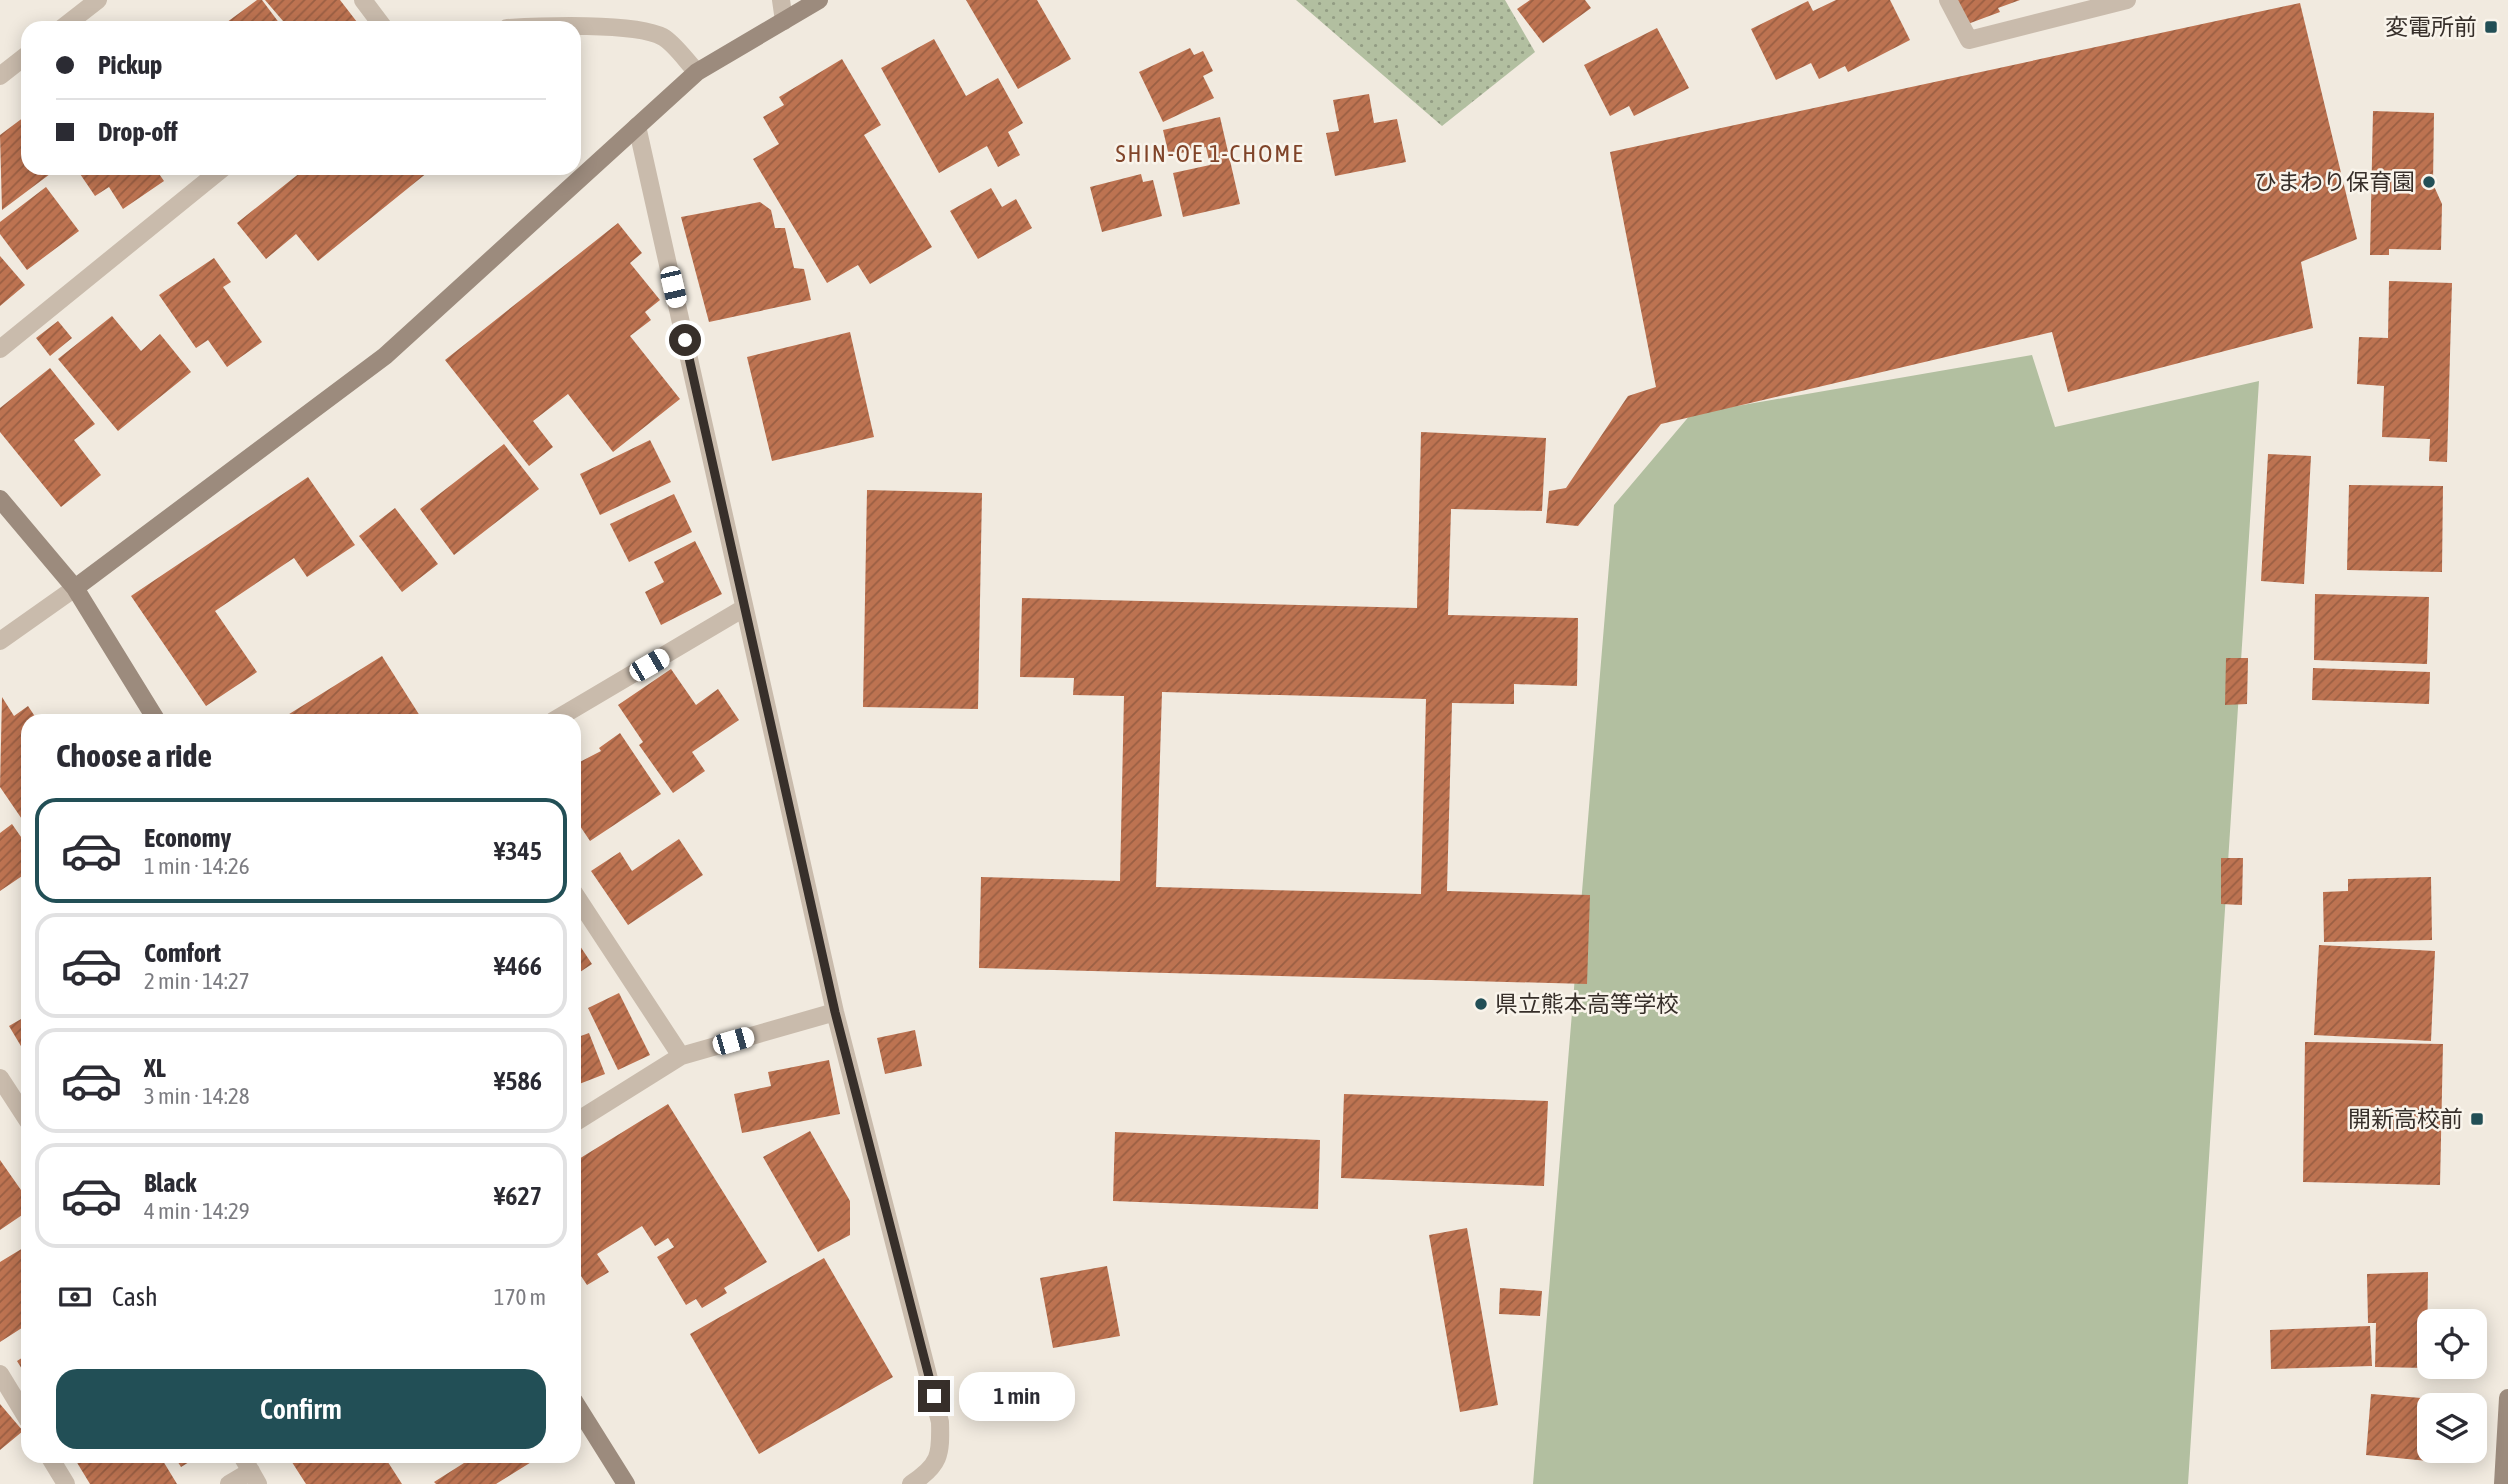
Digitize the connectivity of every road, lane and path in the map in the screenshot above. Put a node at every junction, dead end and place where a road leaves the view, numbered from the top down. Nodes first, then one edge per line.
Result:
1 (97, 0) edge
2 (363, 0) edge
3 (781, 0) edge
4 (820, 0) edge
5 (1948, 0) edge
6 (2127, 0) edge
7 (784, 20) junction
8 (70, 21) edge
9 (379, 21) edge
10 (581, 29) edge
11 (21, 60) edge
12 (697, 72) junction
13 (0, 76) edge
14 (638, 126) junction
15 (214, 175) edge
16 (0, 349) edge
17 (0, 499) edge
18 (75, 588) junction
19 (744, 608) junction
20 (0, 641) edge
21 (152, 714) edge
22 (565, 714) edge
23 (581, 904) edge
24 (835, 1012) junction
25 (681, 1056) junction
26 (0, 1078) edge
27 (21, 1110) edge
28 (581, 1119) edge
29 (0, 1374) edge
30 (2508, 1398) edge
31 (21, 1408) edge
32 (581, 1412) edge
33 (53, 1463) edge
34 (250, 1470) edge
35 (66, 1484) edge
36 (229, 1484) edge
37 (626, 1484) edge
38 (911, 1484) edge
39 (2504, 1484) edge

1 - 8 street
2 - 9 street
3 - 7 street
4 - 7 street
5 - 6 street
7 - 12 street
10 - 12 street
11 - 13 street
12 - 14 street
14 - 18 street
14 - 19 street
15 - 16 street
17 - 18 street
18 - 20 street
18 - 21 street
19 - 22 street
19 - 24 street
23 - 25 street
24 - 25 street
24 - 38 street
25 - 28 street
26 - 27 street
29 - 31 street
30 - 39 street
32 - 37 street
33 - 35 street
34 - 36 street

